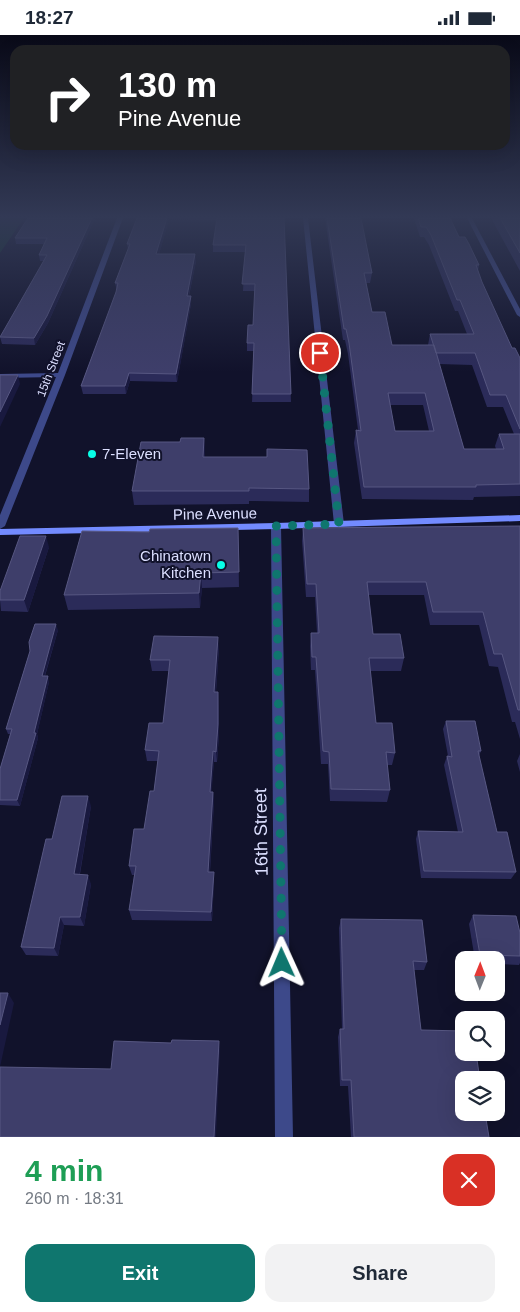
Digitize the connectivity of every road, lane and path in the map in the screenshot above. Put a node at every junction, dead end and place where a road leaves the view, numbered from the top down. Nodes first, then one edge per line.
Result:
1 (101, 269) edge
2 (311, 269) edge
3 (496, 269) edge
4 (520, 315) edge
5 (61, 375) junction
6 (0, 376) edge
7 (520, 518) edge
8 (339, 524) junction
9 (0, 526) edge
10 (276, 526) junction
11 (0, 532) edge
12 (284, 1137) edge

1 - 5 street, 15th Street
2 - 8 street
3 - 4 street
5 - 6 street
5 - 9 street, 15th Street
7 - 8 main road, Pine Avenue
8 - 10 main road, Pine Avenue
10 - 11 main road, Pine Avenue
10 - 12 street, 16th Street

